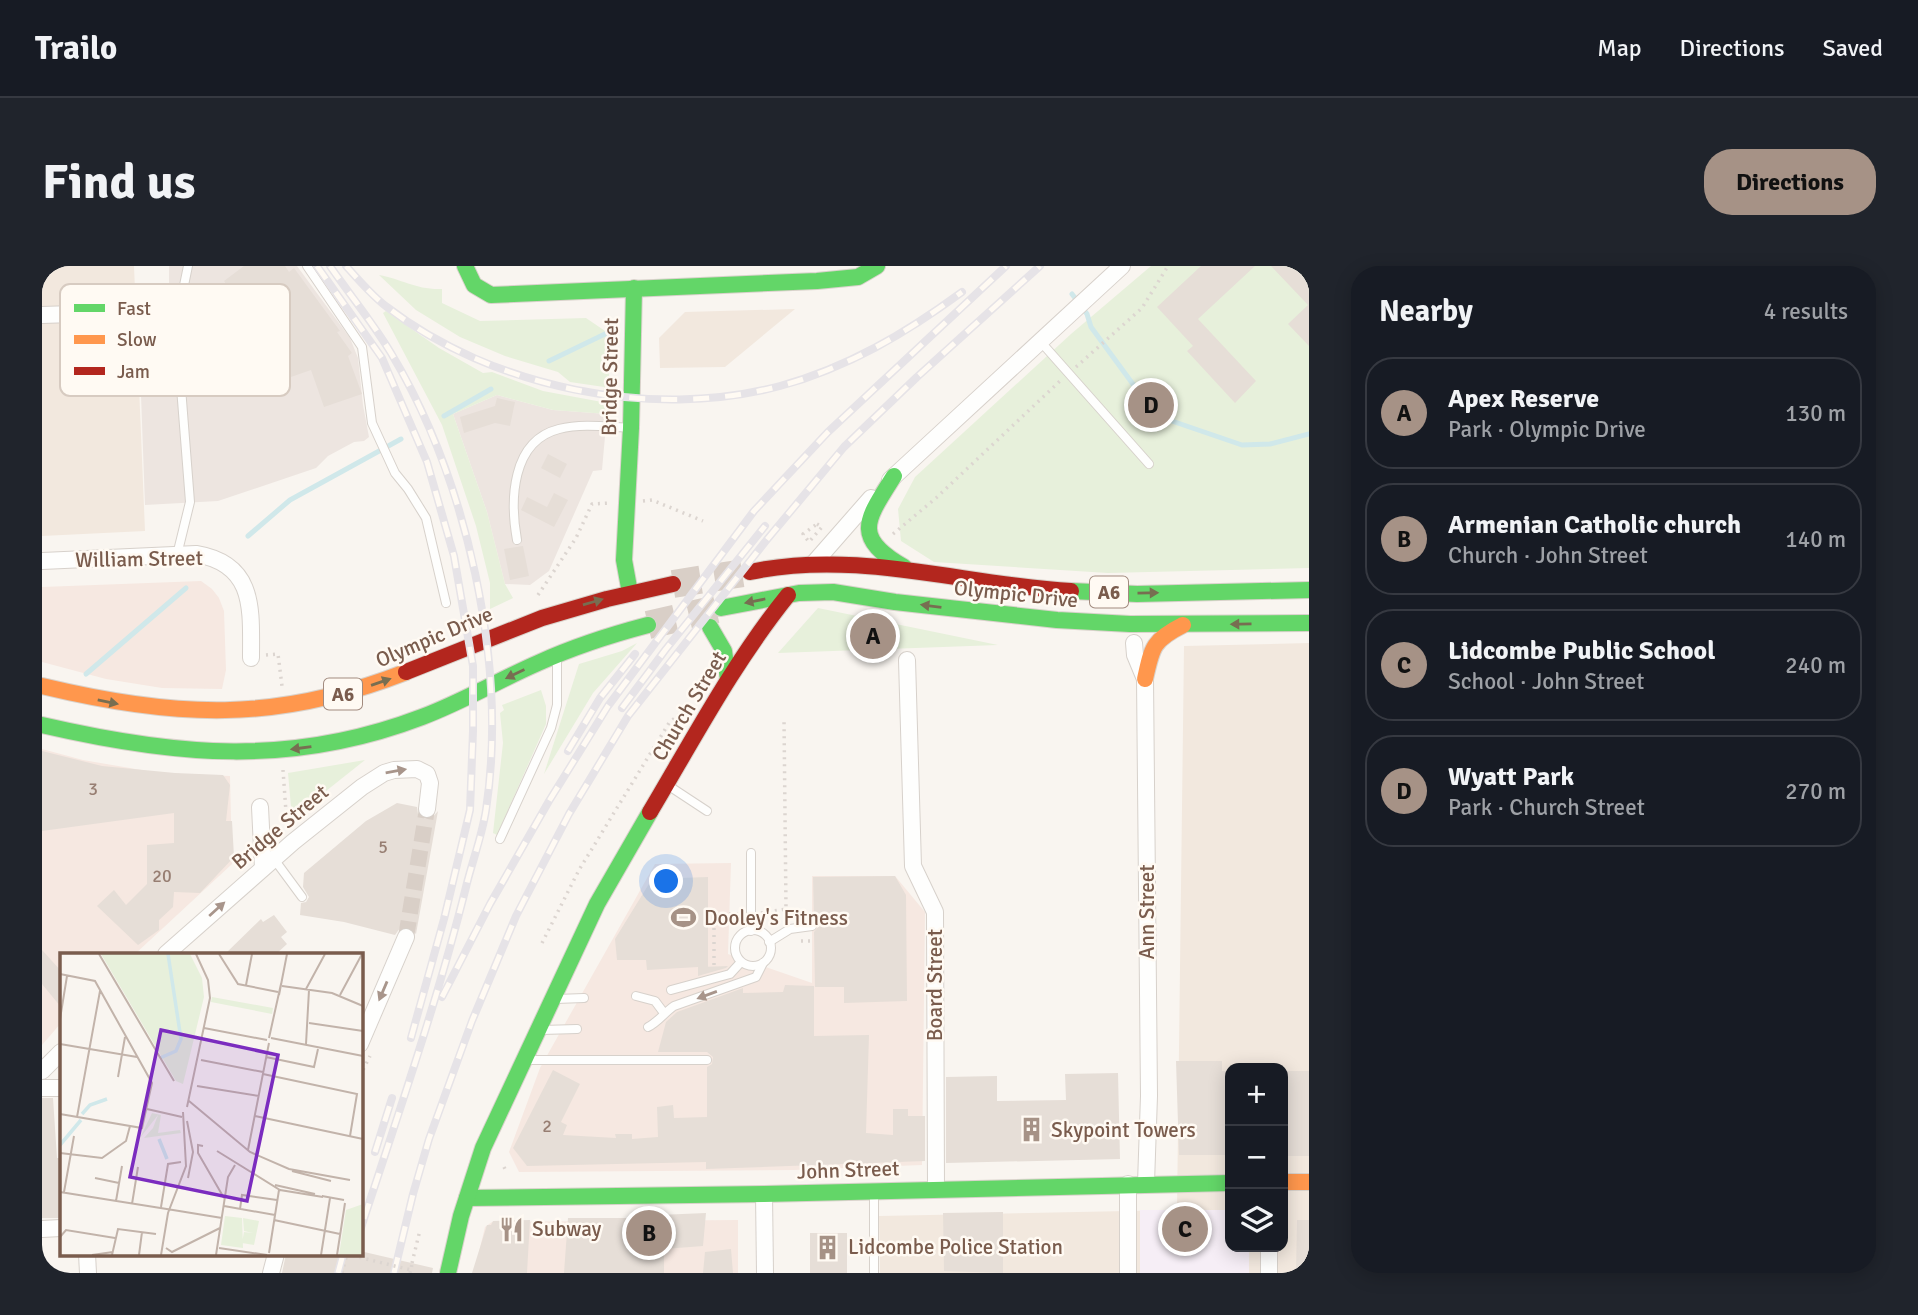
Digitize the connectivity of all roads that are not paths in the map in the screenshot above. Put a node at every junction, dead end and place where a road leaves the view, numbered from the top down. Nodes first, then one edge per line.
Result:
1 (188, 266) edge
2 (307, 266) edge
3 (465, 266) edge
4 (877, 266) edge
5 (1122, 266) edge
6 (184, 284) edge
7 (634, 288) junction
8 (60, 314) edge
9 (42, 315) edge
10 (1041, 341) junction
11 (182, 396) edge
12 (631, 428) junction
13 (1149, 464) dead end
14 (894, 476) junction
15 (517, 540) dead end
16 (177, 555) junction
17 (42, 561) edge
18 (814, 563) junction
19 (909, 570) junction
20 (750, 572) tunnel mouth
21 (673, 584) tunnel mouth
22 (1309, 590) edge
23 (842, 592) junction
24 (630, 593) junction
25 (788, 595) junction
26 (446, 603) dead end
27 (721, 608) tunnel mouth
28 (1309, 623) edge
29 (648, 625) tunnel mouth
30 (1183, 625) junction
31 (710, 627) dead end
32 (1134, 643) dead end
33 (557, 654) junction
34 (251, 658) road end
35 (907, 660) road end
36 (728, 679) junction
37 (1145, 679) junction
38 (42, 686) edge
39 (42, 725) edge
40 (666, 785) junction
41 (260, 807) dead end
42 (427, 809) tunnel mouth
43 (707, 811) dead end
44 (500, 839) dead end
45 (751, 853) dead end
46 (269, 863) junction
47 (302, 897) dead end
48 (812, 926) dead end
49 (751, 930) junction
50 (406, 937) tunnel mouth
51 (769, 942) junction
52 (167, 953) edge
53 (741, 962) junction
54 (763, 962) junction
55 (671, 990) dead end
56 (636, 996) dead end
57 (584, 998) dead end
58 (553, 999) junction
59 (664, 1013) junction
60 (648, 1027) dead end
61 (577, 1029) dead end
62 (539, 1030) junction
63 (362, 1039) edge
64 (60, 1053) edge
65 (525, 1060) junction
66 (707, 1060) dead end
67 (42, 1071) edge
68 (42, 1088) edge
69 (60, 1088) edge
70 (1288, 1182) edge
71 (1309, 1182) edge
72 (1146, 1183) junction
73 (1225, 1183) edge
74 (1128, 1184) junction
75 (936, 1188) junction
76 (874, 1191) junction
77 (764, 1194) junction
78 (467, 1198) junction
79 (60, 1228) edge
80 (42, 1229) edge
81 (1269, 1252) edge
82 (275, 1256) edge
83 (271, 1273) edge
84 (448, 1273) edge
85 (765, 1273) edge
86 (874, 1273) edge
87 (1128, 1273) edge
88 (1269, 1273) edge

1 - 6 lane
2 - 26 lane
3 - 7 main road
4 - 7 main road
5 - 10 street, Church Street
7 - 12 main road, Bridge Street
8 - 9 street
10 - 13 lane
10 - 14 street, Church Street
11 - 16 lane
12 - 15 lane
12 - 24 main road, Bridge Street
14 - 18 street, Church Street
14 - 19 main road
16 - 17 street, William Street
16 - 34 street, William Street
18 - 19 main road, Olympic Drive / A6
18 - 20 main road, Olympic Drive / A6
18 - 23 main road
18 - 25 main road, Church Street
19 -> 22 main road, Olympic Drive / A6
21 - 24 main road, Olympic Drive / A6
23 - 25 main road, Olympic Drive / A6
30 -> 23 main road, Olympic Drive / A6
38 -> 24 main road, Olympic Drive / A6
25 -> 27 main road, Olympic Drive / A6
25 - 36 main road, Church Street
28 -> 30 main road, Olympic Drive / A6
29 - 33 main road, A6
30 - 37 main road
31 - 36 main road
32 - 37 street, Ann Street
33 -> 39 main road, A6
33 - 44 lane
35 - 75 street, Board Street
36 - 40 main road, Church Street
37 - 72 street, Ann Street
40 - 43 lane
40 - 58 main road, Church Street
41 - 46 street
46 -> 42 street, Bridge Street
45 - 49 lane
46 - 47 lane
52 -> 46 street, Bridge Street
48 - 51 lane
49 - 51 lane
49 - 53 lane
50 -> 63 street
51 - 54 lane
53 - 54 lane
53 - 55 lane
54 -> 59 lane
56 - 59 lane
57 - 58 lane
58 - 62 main road, Church Street
59 - 60 lane
61 - 62 lane
62 - 65 main road, Church Street
64 - 67 street
65 - 66 lane
65 - 78 main road, Church Street
68 - 69 street
70 - 71 main road
72 - 73 main road, John Street
72 - 74 main road, John Street
74 - 75 main road, John Street
74 - 87 street
75 - 76 main road, John Street
76 - 77 main road, John Street
76 - 86 lane
77 - 78 main road, John Street
77 - 85 street
78 - 84 main road, Church Street
79 - 80 street
81 - 88 street
82 - 83 street

